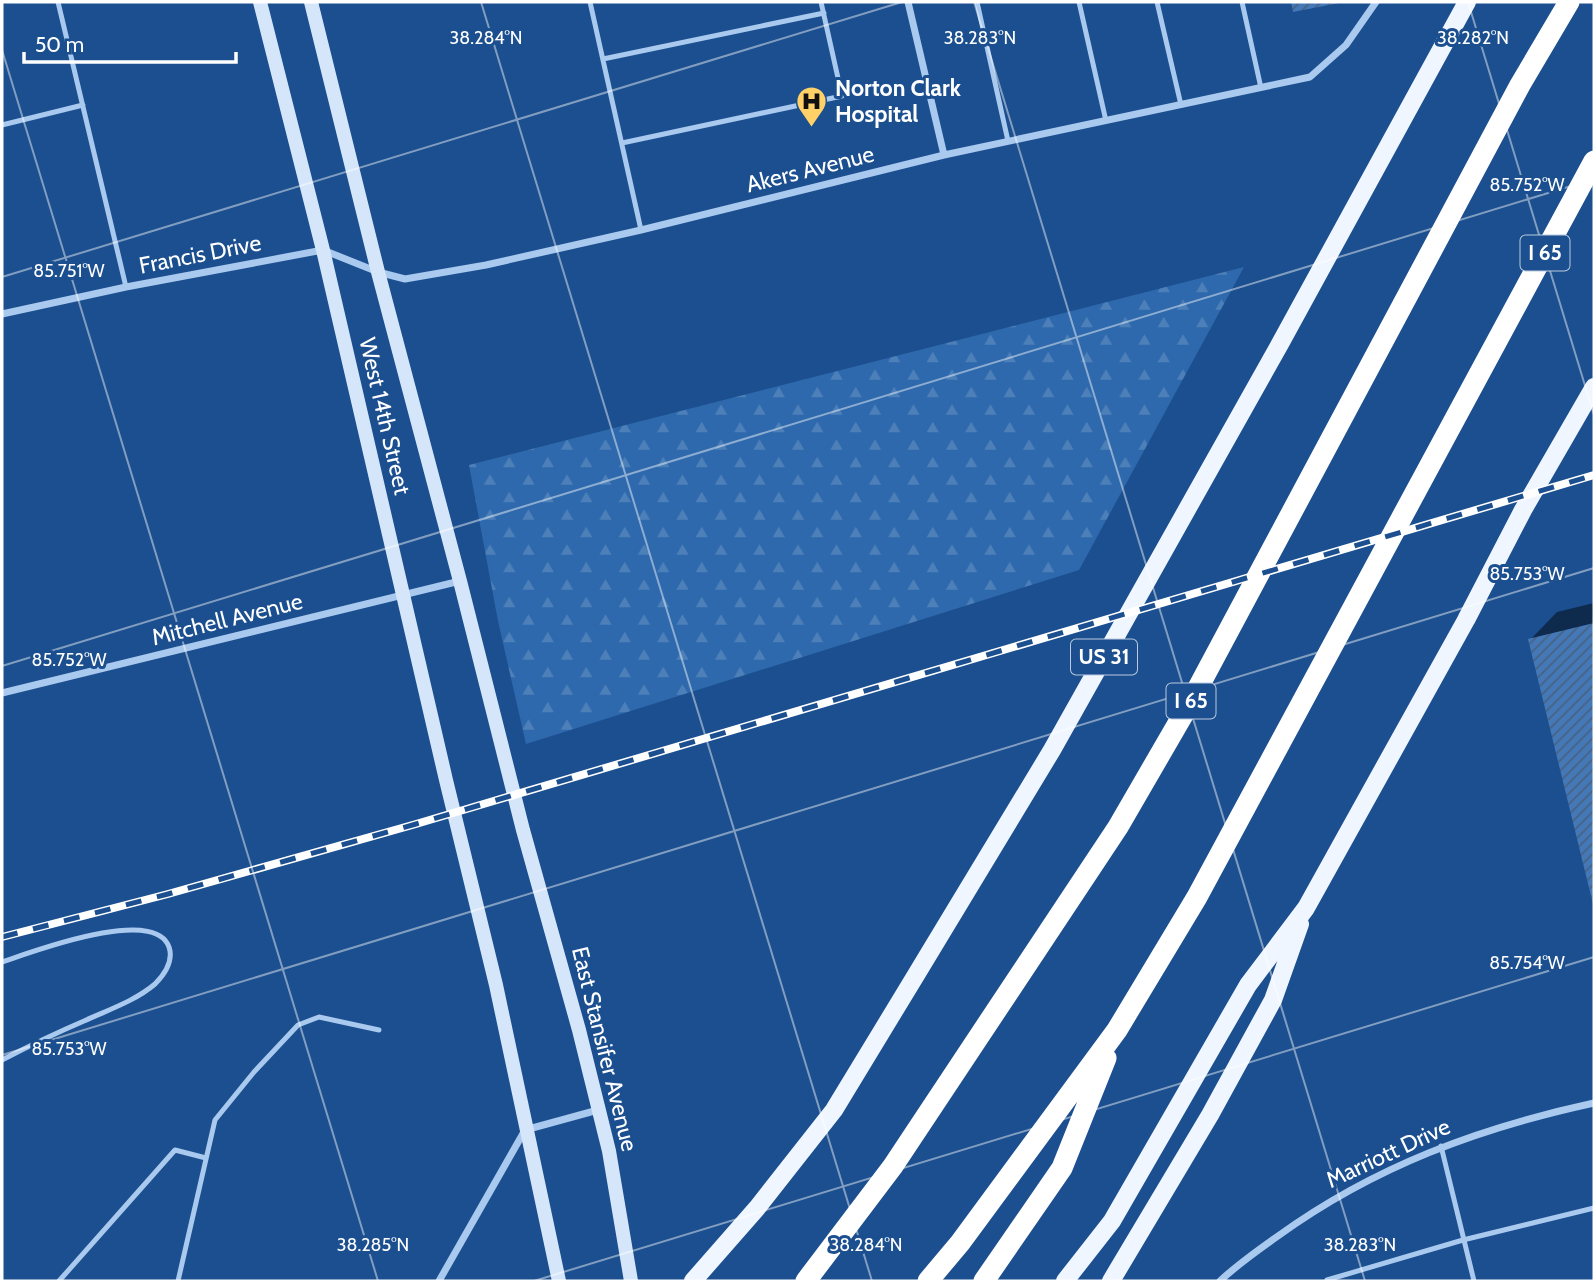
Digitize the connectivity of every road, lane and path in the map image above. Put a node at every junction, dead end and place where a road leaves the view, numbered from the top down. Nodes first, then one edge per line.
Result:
1 (58, 2) edge
2 (260, 2) edge
3 (311, 2) edge
4 (590, 2) edge
5 (821, 2) edge
6 (908, 2) edge
7 (977, 2) edge
8 (1079, 2) edge
9 (1157, 2) edge
10 (1242, 2) edge
11 (1376, 2) edge
12 (1467, 2) edge
13 (1569, 2) edge
14 (824, 13) junction
15 (603, 59) junction
16 (1261, 88) junction
17 (1181, 104) junction
18 (83, 105) junction
19 (1106, 121) junction
20 (2, 125) edge
21 (1007, 141) junction
22 (622, 143) junction
23 (944, 155) junction
24 (1594, 161) edge
25 (641, 230) junction
26 (323, 250) junction
27 (378, 272) junction
28 (126, 287) junction
29 (2, 314) edge
30 (1594, 387) edge
31 (460, 581) junction
32 (404, 595) junction
33 (2, 693) edge
34 (523, 830) joint
35 (1306, 908) junction
36 (2, 962) edge
37 (379, 1030) dead end
38 (1117, 1030) junction
39 (2, 1060) edge
40 (1594, 1103) edge
41 (598, 1110) junction
42 (525, 1130) junction
43 (1441, 1146) junction
44 (206, 1158) junction
45 (1594, 1208) edge
46 (1463, 1240) junction
47 (1327, 1280) edge
48 (59, 1281) edge
49 (178, 1281) edge
50 (439, 1281) edge
51 (559, 1281) edge
52 (631, 1281) edge
53 (693, 1281) edge
54 (806, 1281) edge
55 (928, 1281) edge
56 (984, 1281) edge
57 (1065, 1281) edge
58 (1111, 1281) edge
59 (1220, 1281) edge
60 (1474, 1281) edge

1 - 18 lane
2 - 26 street, West 14th Street
3 - 27 street, West 14th Street
4 - 15 lane
5 - 14 lane
6 - 23 street
7 - 21 lane
8 - 19 lane
9 - 17 lane
10 - 16 lane
11 - 16 street, Akers Avenue
12 - 53 main road, US 31
13 - 54 highway, I 65
14 - 15 lane
14 - 22 lane
15 - 22 lane
16 - 17 street, Akers Avenue
17 - 19 street, Akers Avenue
18 - 20 lane
18 - 28 lane
19 - 21 street, Akers Avenue
21 - 23 street, Akers Avenue
22 - 25 lane
23 - 25 street, Akers Avenue
24 - 38 highway, I 65
25 - 27 street, Akers Avenue
26 - 27 street, Akers Avenue
26 - 28 street, Francis Drive
26 - 32 street, West 14th Street
27 - 31 street, West 14th Street
28 - 29 street, Francis Drive
30 - 35 main road
31 - 32 street, Mitchell Avenue
31 - 34 street, West 14th Street
32 - 33 street, Mitchell Avenue
32 - 42 street, West 14th Street
34 - 41 street, East Stansifer Avenue
35 - 57 main road
35 - 58 main road
36 - 39 lane
37 - 44 lane
38 - 55 highway, I 65
38 - 56 highway
40 - 43 street, Marriott Drive
41 - 42 street
41 - 52 street, East Stansifer Avenue
42 - 50 street
42 - 51 street
43 - 46 lane
43 - 59 street, Marriott Drive
44 - 48 lane
44 - 49 lane
45 - 46 lane
46 - 47 lane
46 - 60 lane

